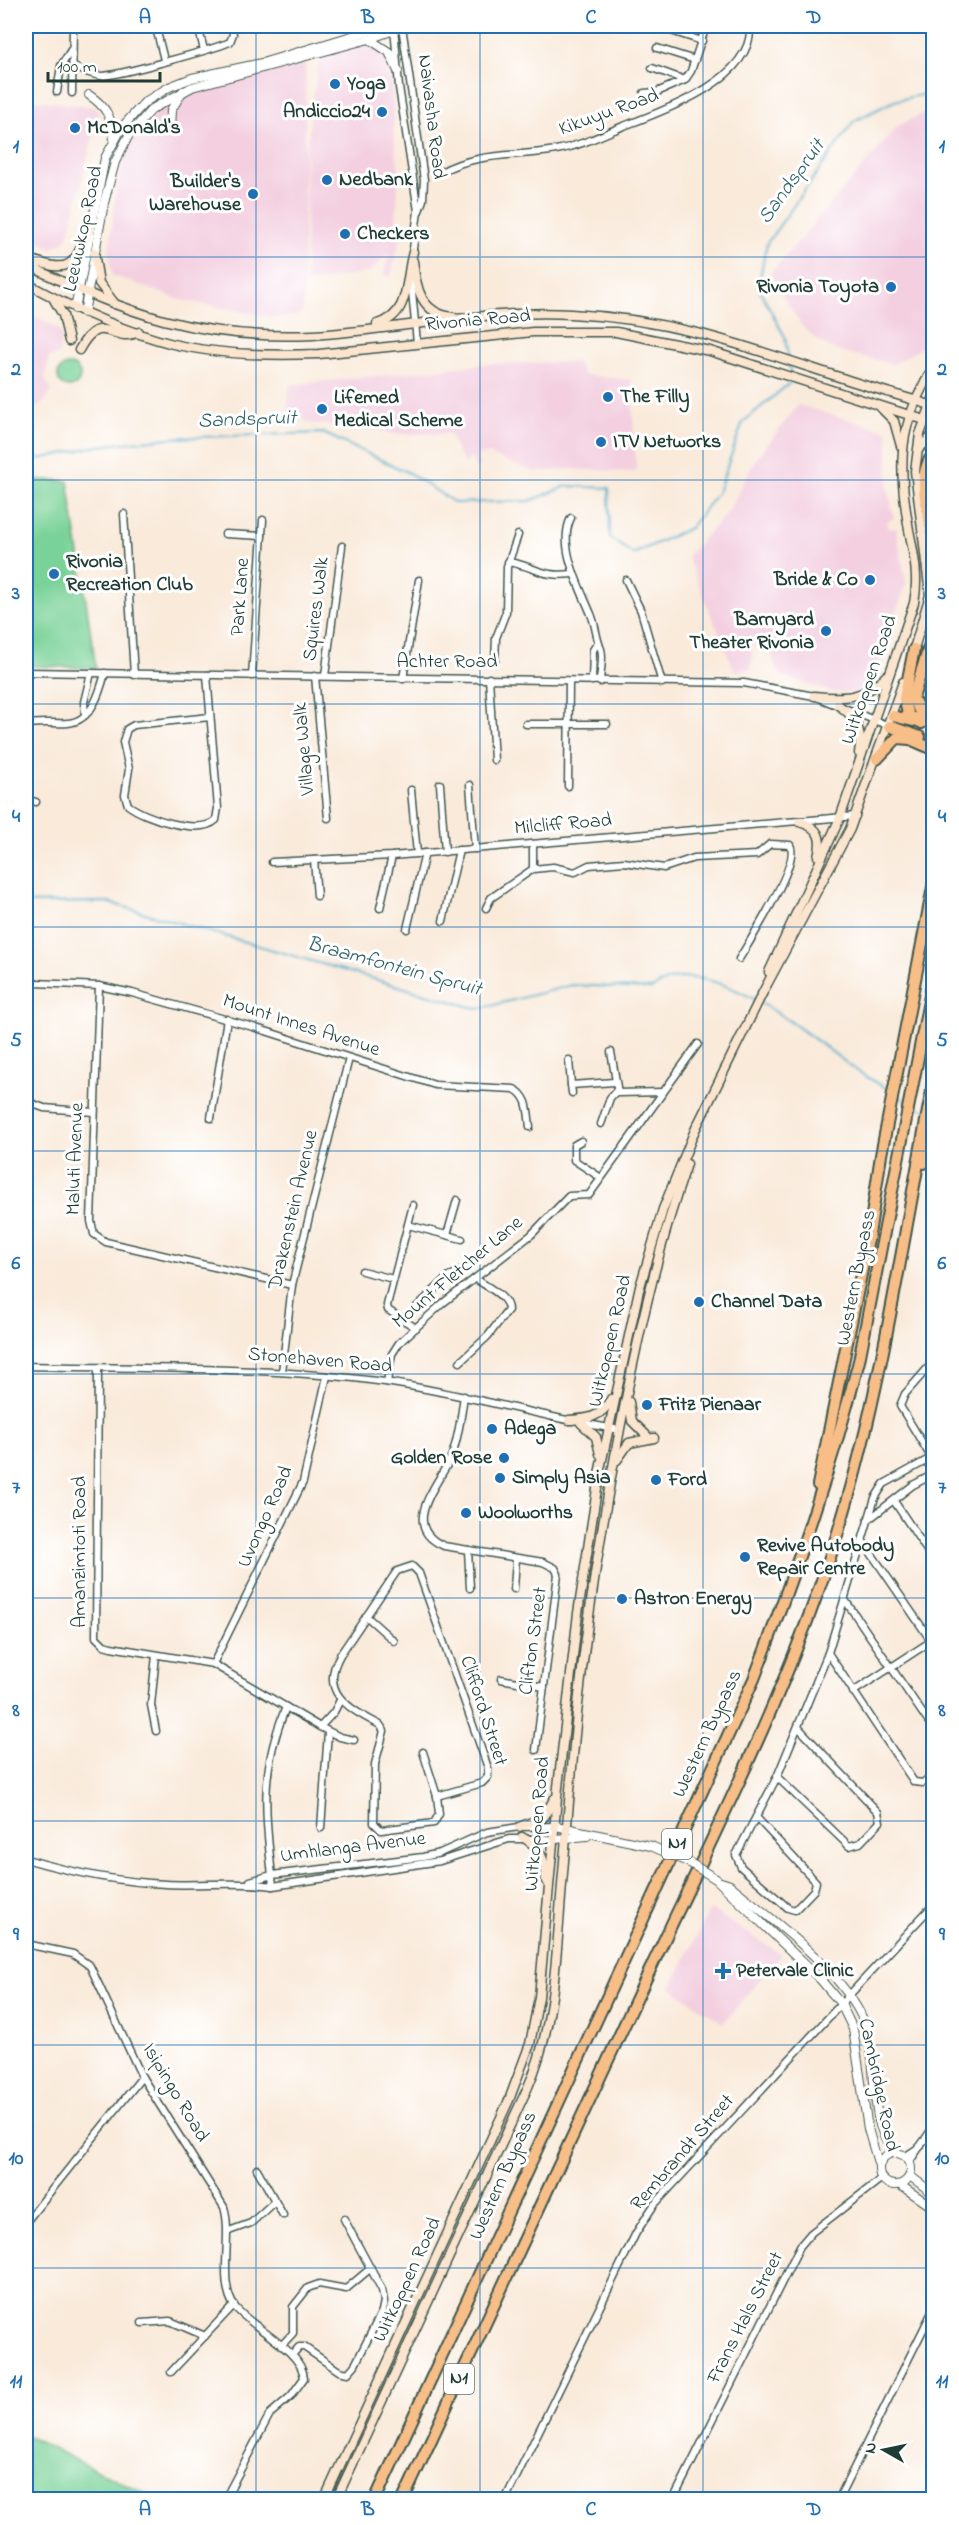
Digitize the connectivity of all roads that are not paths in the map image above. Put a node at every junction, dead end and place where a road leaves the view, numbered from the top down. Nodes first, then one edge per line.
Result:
1 (73, 26) edge
2 (198, 26) edge
3 (231, 26) edge
4 (385, 26) edge
5 (400, 26) edge
6 (706, 26) edge
7 (750, 26) edge
8 (660, 27) edge
9 (157, 32) dead end
10 (369, 39) junction
11 (702, 41) junction
12 (657, 48) dead end
13 (71, 50) junction
14 (204, 50) junction
15 (164, 60) junction
16 (695, 60) junction
17 (74, 67) junction
18 (652, 68) dead end
19 (398, 71) junction
20 (685, 80) junction
21 (184, 90) junction
22 (57, 92) dead end
23 (72, 93) dead end
24 (644, 93) dead end
25 (88, 95) dead end
26 (170, 130) dead end
27 (114, 138) junction
28 (441, 172) dead end
29 (418, 211) junction
30 (91, 224) junction
31 (94, 252) junction
32 (412, 253) junction
33 (26, 258) edge
34 (26, 264) edge
35 (26, 283) edge
36 (83, 293) junction
37 (53, 298) junction
38 (117, 307) junction
39 (80, 311) junction
40 (488, 316) junction
41 (414, 323) junction
42 (139, 332) junction
43 (336, 333) junction
44 (69, 341) dead end
45 (417, 343) junction
46 (79, 350) dead end
47 (933, 367) edge
48 (916, 400) junction
49 (932, 403) edge
50 (876, 405) junction
51 (910, 415) junction
52 (924, 420) junction
53 (933, 423) edge
54 (933, 434) edge
55 (901, 450) junction
56 (933, 454) edge
57 (916, 456) junction
58 (124, 514) dead end
59 (571, 518) dead end
60 (263, 520) dead end
61 (225, 534) dead end
62 (518, 535) dead end
63 (262, 536) junction
64 (933, 541) edge
65 (342, 546) dead end
66 (508, 562) junction
67 (572, 574) junction
68 (419, 580) dead end
69 (626, 580) dead end
70 (933, 631) edge
71 (597, 644) junction
72 (914, 649) junction
73 (495, 661) dead end
74 (26, 672) edge
75 (91, 673) junction
76 (105, 673) junction
77 (889, 673) junction
78 (134, 675) junction
79 (207, 675) junction
80 (252, 676) junction
81 (315, 676) junction
82 (325, 676) junction
83 (489, 678) junction
84 (403, 679) junction
85 (569, 681) junction
86 (592, 681) junction
87 (600, 682) junction
88 (662, 682) junction
89 (814, 696) junction
90 (838, 705) junction
91 (84, 715) junction
92 (210, 717) junction
93 (875, 717) junction
94 (933, 717) edge
95 (891, 721) junction
96 (569, 723) junction
97 (922, 723) junction
98 (526, 724) dead end
99 (607, 724) dead end
100 (933, 724) edge
101 (26, 725) edge
102 (933, 749) edge
103 (877, 759) junction
104 (494, 760) dead end
105 (855, 777) junction
106 (440, 784) dead end
107 (470, 785) dead end
108 (568, 786) dead end
109 (411, 790) dead end
110 (26, 799) edge
111 (36, 802) dead end
112 (856, 816) junction
113 (328, 818) dead end
114 (840, 818) junction
115 (799, 822) junction
116 (533, 844) junction
117 (475, 849) junction
118 (459, 850) junction
119 (445, 852) junction
120 (425, 853) junction
121 (417, 854) junction
122 (392, 856) junction
123 (314, 860) junction
124 (272, 862) dead end
125 (533, 869) junction
126 (933, 882) edge
127 (808, 888) junction
128 (317, 896) dead end
129 (380, 908) dead end
130 (486, 908) dead end
131 (442, 921) dead end
132 (407, 929) dead end
133 (739, 959) dead end
134 (933, 975) edge
135 (36, 983) dead end
136 (99, 986) junction
137 (761, 995) junction
138 (227, 1019) junction
139 (698, 1044) dead end
140 (610, 1052) dead end
141 (349, 1058) junction
142 (569, 1060) dead end
143 (933, 1080) edge
144 (614, 1082) junction
145 (571, 1085) junction
146 (616, 1091) junction
147 (663, 1092) junction
148 (572, 1093) dead end
149 (31, 1103) dead end
150 (94, 1112) junction
151 (211, 1118) dead end
152 (933, 1120) edge
153 (700, 1123) junction
154 (601, 1124) dead end
155 (530, 1127) dead end
156 (581, 1140) dead end
157 (926, 1141) junction
158 (602, 1178) junction
159 (457, 1200) dead end
160 (413, 1205) dead end
161 (408, 1225) junction
162 (447, 1235) junction
163 (462, 1239) dead end
164 (469, 1266) dead end
165 (362, 1271) dead end
166 (393, 1279) junction
167 (476, 1279) junction
168 (292, 1285) junction
169 (405, 1318) junction
170 (416, 1328) junction
171 (933, 1361) edge
172 (460, 1362) dead end
173 (26, 1366) edge
174 (98, 1368) junction
175 (282, 1372) junction
176 (327, 1376) junction
177 (629, 1381) junction
178 (387, 1382) junction
179 (616, 1384) junction
180 (464, 1396) junction
181 (569, 1420) junction
182 (581, 1423) junction
183 (608, 1428) junction
184 (620, 1430) junction
185 (932, 1460) edge
186 (600, 1469) junction
187 (933, 1474) edge
188 (609, 1484) junction
189 (894, 1501) junction
190 (812, 1521) junction
191 (868, 1521) junction
192 (862, 1540) junction
193 (468, 1550) junction
194 (516, 1558) junction
195 (933, 1561) edge
196 (470, 1588) dead end
197 (514, 1589) dead end
198 (845, 1600) junction
199 (366, 1616) junction
200 (394, 1641) dead end
201 (933, 1642) edge
202 (828, 1653) junction
203 (156, 1655) junction
204 (213, 1664) junction
205 (892, 1667) junction
206 (501, 1679) dead end
207 (544, 1687) junction
208 (853, 1692) junction
209 (340, 1700) junction
210 (286, 1707) junction
211 (320, 1727) junction
212 (798, 1727) junction
213 (933, 1730) edge
214 (156, 1731) dead end
215 (328, 1732) junction
216 (354, 1740) dead end
217 (536, 1750) dead end
218 (423, 1752) dead end
219 (933, 1773) edge
220 (777, 1777) junction
221 (558, 1786) junction
222 (437, 1797) junction
223 (756, 1817) junction
224 (556, 1826) junction
225 (519, 1827) junction
226 (321, 1828) dead end
227 (566, 1828) junction
228 (592, 1835) junction
229 (522, 1837) junction
230 (555, 1839) junction
231 (565, 1839) junction
232 (26, 1859) edge
233 (272, 1875) junction
234 (718, 1880) junction
235 (247, 1882) junction
236 (273, 1886) junction
237 (933, 1904) edge
238 (546, 1914) junction
239 (26, 1944) edge
240 (26, 1952) edge
241 (849, 1994) junction
242 (841, 2004) junction
243 (142, 2077) junction
244 (933, 2126) edge
245 (892, 2152) junction
246 (908, 2159) junction
247 (879, 2166) junction
248 (257, 2169) dead end
249 (910, 2176) junction
250 (882, 2178) junction
251 (900, 2184) junction
252 (933, 2194) edge
253 (275, 2201) junction
254 (933, 2208) edge
255 (283, 2215) dead end
256 (344, 2219) dead end
257 (26, 2222) edge
258 (229, 2230) junction
259 (371, 2268) junction
260 (234, 2305) junction
261 (933, 2308) edge
262 (142, 2323) dead end
263 (205, 2336) junction
264 (281, 2346) junction
265 (292, 2355) junction
266 (171, 2372) dead end
267 (227, 2495) dead end
268 (324, 2499) edge
269 (336, 2499) edge
270 (375, 2499) edge
271 (403, 2499) edge
272 (505, 2499) edge
273 (674, 2499) edge
274 (838, 2499) edge

1 - 13 street
2 - 14 street
3 - 14 street
4 - 27 street, Leeuwkop Road
5 - 10 street, Leeuwkop Road
5 - 19 street, Naivasha Road
5 - 29 street, Naivasha Road
6 - 11 street
7 - 28 street, Kikuyu Road
8 - 11 street
9 - 15 street
10 - 19 street
10 - 21 street, Leeuwkop Road
11 - 16 street
12 - 16 street
13 - 17 street
13 - 22 street
14 - 15 street
15 - 17 street
16 - 20 street
17 - 23 street
18 - 20 street
19 - 29 street, Naivasha Road
20 - 24 street
21 - 26 street
21 - 31 street, Leeuwkop Road
25 - 27 street
27 - 30 street, Leeuwkop Road
29 - 32 street, Naivasha Road
30 - 33 main road
30 - 36 street, Leeuwkop Road
31 - 36 street, Leeuwkop Road
31 - 38 main road
32 - 40 main road
32 - 41 street, Naivasha Road
32 - 43 main road
34 - 36 main road, Rivonia Road
35 - 37 main road, Rivonia Road
36 - 38 main road, Rivonia Road
36 - 39 street, Leeuwkop Road
37 - 39 main road, Rivonia Road
37 - 44 main road
38 - 43 main road, Rivonia Road
39 - 42 main road, Rivonia Road
40 - 41 main road, Rivonia Road
40 - 48 main road, Rivonia Road
41 - 43 main road, Rivonia Road
41 - 45 street, Naivasha Road
42 - 45 main road, Rivonia Road
42 - 46 main road
45 - 50 main road, Rivonia Road
47 - 48 main road, Witkoppen Road
48 - 49 main road, Rivonia Road
48 - 51 main road, Witkoppen Road
49 - 52 main road, Witkoppen Road
50 - 51 main road, Rivonia Road
50 - 55 main road
51 - 52 main road, Rivonia Road
51 - 55 main road, Witkoppen Road
52 - 53 main road, Rivonia Road
52 - 57 main road, Witkoppen Road
54 - 57 main road
55 - 77 main road, Witkoppen Road
56 - 64 highway
57 - 72 main road, Witkoppen Road
58 - 78 street
59 - 67 street
60 - 63 street, Park Lane
61 - 63 street
62 - 66 street
63 - 80 street, Park Lane
65 - 82 street, Squires Walk
66 - 67 street
66 - 73 street
67 - 71 street
68 - 84 street
69 - 88 street
70 - 94 highway
71 - 86 street
71 - 87 street
72 - 95 main road, Witkoppen Road
72 - 97 highway
74 - 75 street, Achter Road
75 - 76 street, Achter Road
75 - 91 street
76 - 78 street, Achter Road
76 - 91 street
77 - 89 main road
77 - 93 main road, Witkoppen Road
78 - 79 street, Achter Road
79 - 80 street, Achter Road
79 - 92 street
80 - 81 street, Achter Road
81 - 82 street, Achter Road
81 - 113 street, Village Walk
82 - 84 street, Achter Road
83 - 84 street, Achter Road
83 - 85 street, Achter Road
83 - 104 street
85 - 86 street, Achter Road
85 - 96 street
86 - 87 street, Achter Road
87 - 88 street, Achter Road
88 - 89 street, Achter Road
89 - 90 street, Achter Road
90 - 93 street, Achter Road
90 - 105 main road
91 - 101 street
92 - 92 street
93 - 95 street
93 - 95 street
93 - 105 main road, Witkoppen Road
95 - 97 highway
95 - 102 highway
95 - 103 main road, Witkoppen Road
96 - 98 street
96 - 99 street
96 - 108 street
97 - 100 highway
102 - 103 highway
103 - 112 main road, Witkoppen Road
105 - 114 main road, Witkoppen Road
106 - 119 street
107 - 117 street
109 - 121 street
110 - 111 street
112 - 114 street, Milcliff Road
112 - 137 main road, Witkoppen Road
114 - 115 street, Milcliff Road
114 - 127 main road, Witkoppen Road
115 - 116 street, Milcliff Road
115 - 127 main road
116 - 117 street, Milcliff Road
116 - 125 street
117 - 118 street, Milcliff Road
118 - 119 street, Milcliff Road
118 - 131 street
119 - 120 street, Milcliff Road
120 - 121 street, Milcliff Road
120 - 132 street
121 - 122 street, Milcliff Road
122 - 123 street, Milcliff Road
122 - 129 street
123 - 124 street, Milcliff Road
123 - 128 street
125 - 130 street
125 - 133 street
126 - 190 highway
127 - 137 main road, Witkoppen Road
134 - 190 highway, Western Bypass / N1
135 - 136 street, Mount Innes Avenue
136 - 138 street, Mount Innes Avenue
136 - 150 street, Maluti Avenue
137 - 153 main road, Witkoppen Road
138 - 141 street, Mount Innes Avenue
138 - 151 street
139 - 147 street
140 - 144 street
141 - 155 street, Mount Innes Avenue
141 - 168 street, Drakenstein Avenue
142 - 145 street
143 - 157 highway, Western Bypass / N1
144 - 145 street
144 - 146 street
145 - 148 street
146 - 147 street
146 - 154 street
147 - 158 street
149 - 150 street
150 - 168 street, Maluti Avenue
152 - 157 highway
153 - 177 main road, Witkoppen Road
153 - 179 main road, Witkoppen Road
156 - 158 street
157 - 271 highway, Western Bypass / N1
158 - 167 street, Mount Fletcher Lane
159 - 162 street
160 - 161 street
161 - 162 street
161 - 166 street
162 - 163 street
164 - 169 street
165 - 166 street
166 - 169 street
167 - 170 street, Mount Fletcher Lane
167 - 172 street
168 - 175 street, Drakenstein Avenue
169 - 170 street
170 - 178 street, Mount Fletcher Lane
171 - 185 street
173 - 174 street, Stonehaven Road
174 - 175 street, Stonehaven Road
174 - 203 street, Amanzimtoti Road
175 - 176 street, Stonehaven Road
176 - 178 street, Stonehaven Road
176 - 204 street, Uvongo Road
177 - 184 main road, Witkoppen Road
177 - 188 main road
178 - 180 street, Stonehaven Road
179 - 181 main road
179 - 183 main road, Witkoppen Road
180 - 181 street, Stonehaven Road
180 - 193 street, Clifton Street
181 - 182 street, Stonehaven Road
182 - 183 street, Stonehaven Road
182 - 186 main road
183 - 184 street, Stonehaven Road
183 - 186 main road, Witkoppen Road
184 - 188 main road, Witkoppen Road
185 - 191 street
186 - 221 main road, Witkoppen Road
187 - 189 street
188 - 227 main road, Witkoppen Road
189 - 191 street
189 - 195 street
190 - 270 highway, Western Bypass / N1
191 - 192 street
192 - 198 street
192 - 201 street
193 - 194 street, Clifton Street
193 - 196 street
194 - 197 street
194 - 207 street, Clifton Street
198 - 202 street
198 - 205 street
199 - 200 street
199 - 209 street, Clifford Street
199 - 222 street, Clifford Street
201 - 205 street
202 - 208 street
202 - 212 street
203 - 204 street, Amanzimtoti Road
203 - 214 street
204 - 210 street, Amanzimtoti Road
205 - 208 street
205 - 213 street
206 - 207 street
207 - 217 street, Clifton Street
208 - 219 street
209 - 211 street
209 - 222 street
210 - 211 street, Amanzimtoti Road
210 - 233 street
211 - 215 street, Amanzimtoti Road
212 - 220 street
212 - 220 street
215 - 216 street, Amanzimtoti Road
215 - 226 street
218 - 222 street
220 - 223 street
221 - 224 main road, Witkoppen Road
221 - 225 main road
223 - 223 street
224 - 225 street, Umhlanga Avenue
224 - 227 street, Umhlanga Avenue
224 - 230 main road, Witkoppen Road
225 - 233 street, Umhlanga Avenue
227 - 228 street, Cambridge Road
227 - 231 main road, Witkoppen Road
228 - 231 street, Cambridge Road
228 - 234 street, Cambridge Road, bridge
229 - 230 street, Umhlanga Avenue
229 - 236 street, Umhlanga Avenue
229 - 238 main road
230 - 231 street, Umhlanga Avenue
230 - 238 main road, Witkoppen Road
231 - 269 main road, Witkoppen Road
232 - 235 street, Umhlanga Avenue
233 - 235 street, Umhlanga Avenue
233 - 236 street
234 - 241 street, Cambridge Road
234 - 242 street, Cambridge Road
235 - 236 street, Umhlanga Avenue
237 - 241 street, Rembrandt Street
238 - 268 main road, Witkoppen Road
239 - 240 street
239 - 243 street, Isipingo Road
241 - 242 street, Rembrandt Street
241 - 245 street, Cambridge Road
242 - 247 street, Cambridge Road
242 - 272 street, Rembrandt Street
243 - 257 street
243 - 258 street, Isipingo Road
244 - 246 street
245 - 246 street
245 - 247 street
246 - 249 street
247 - 250 street
248 - 253 street
249 - 251 street
249 - 252 street, Cambridge Road
250 - 251 street
250 - 273 street, Frans Hals Street
251 - 254 street
253 - 255 street
253 - 258 street
256 - 259 street
258 - 260 street, Isipingo Road
259 - 264 street
259 - 265 street
260 - 263 street
260 - 264 street
261 - 274 street
262 - 263 street
263 - 266 street
264 - 265 street
265 - 267 street

